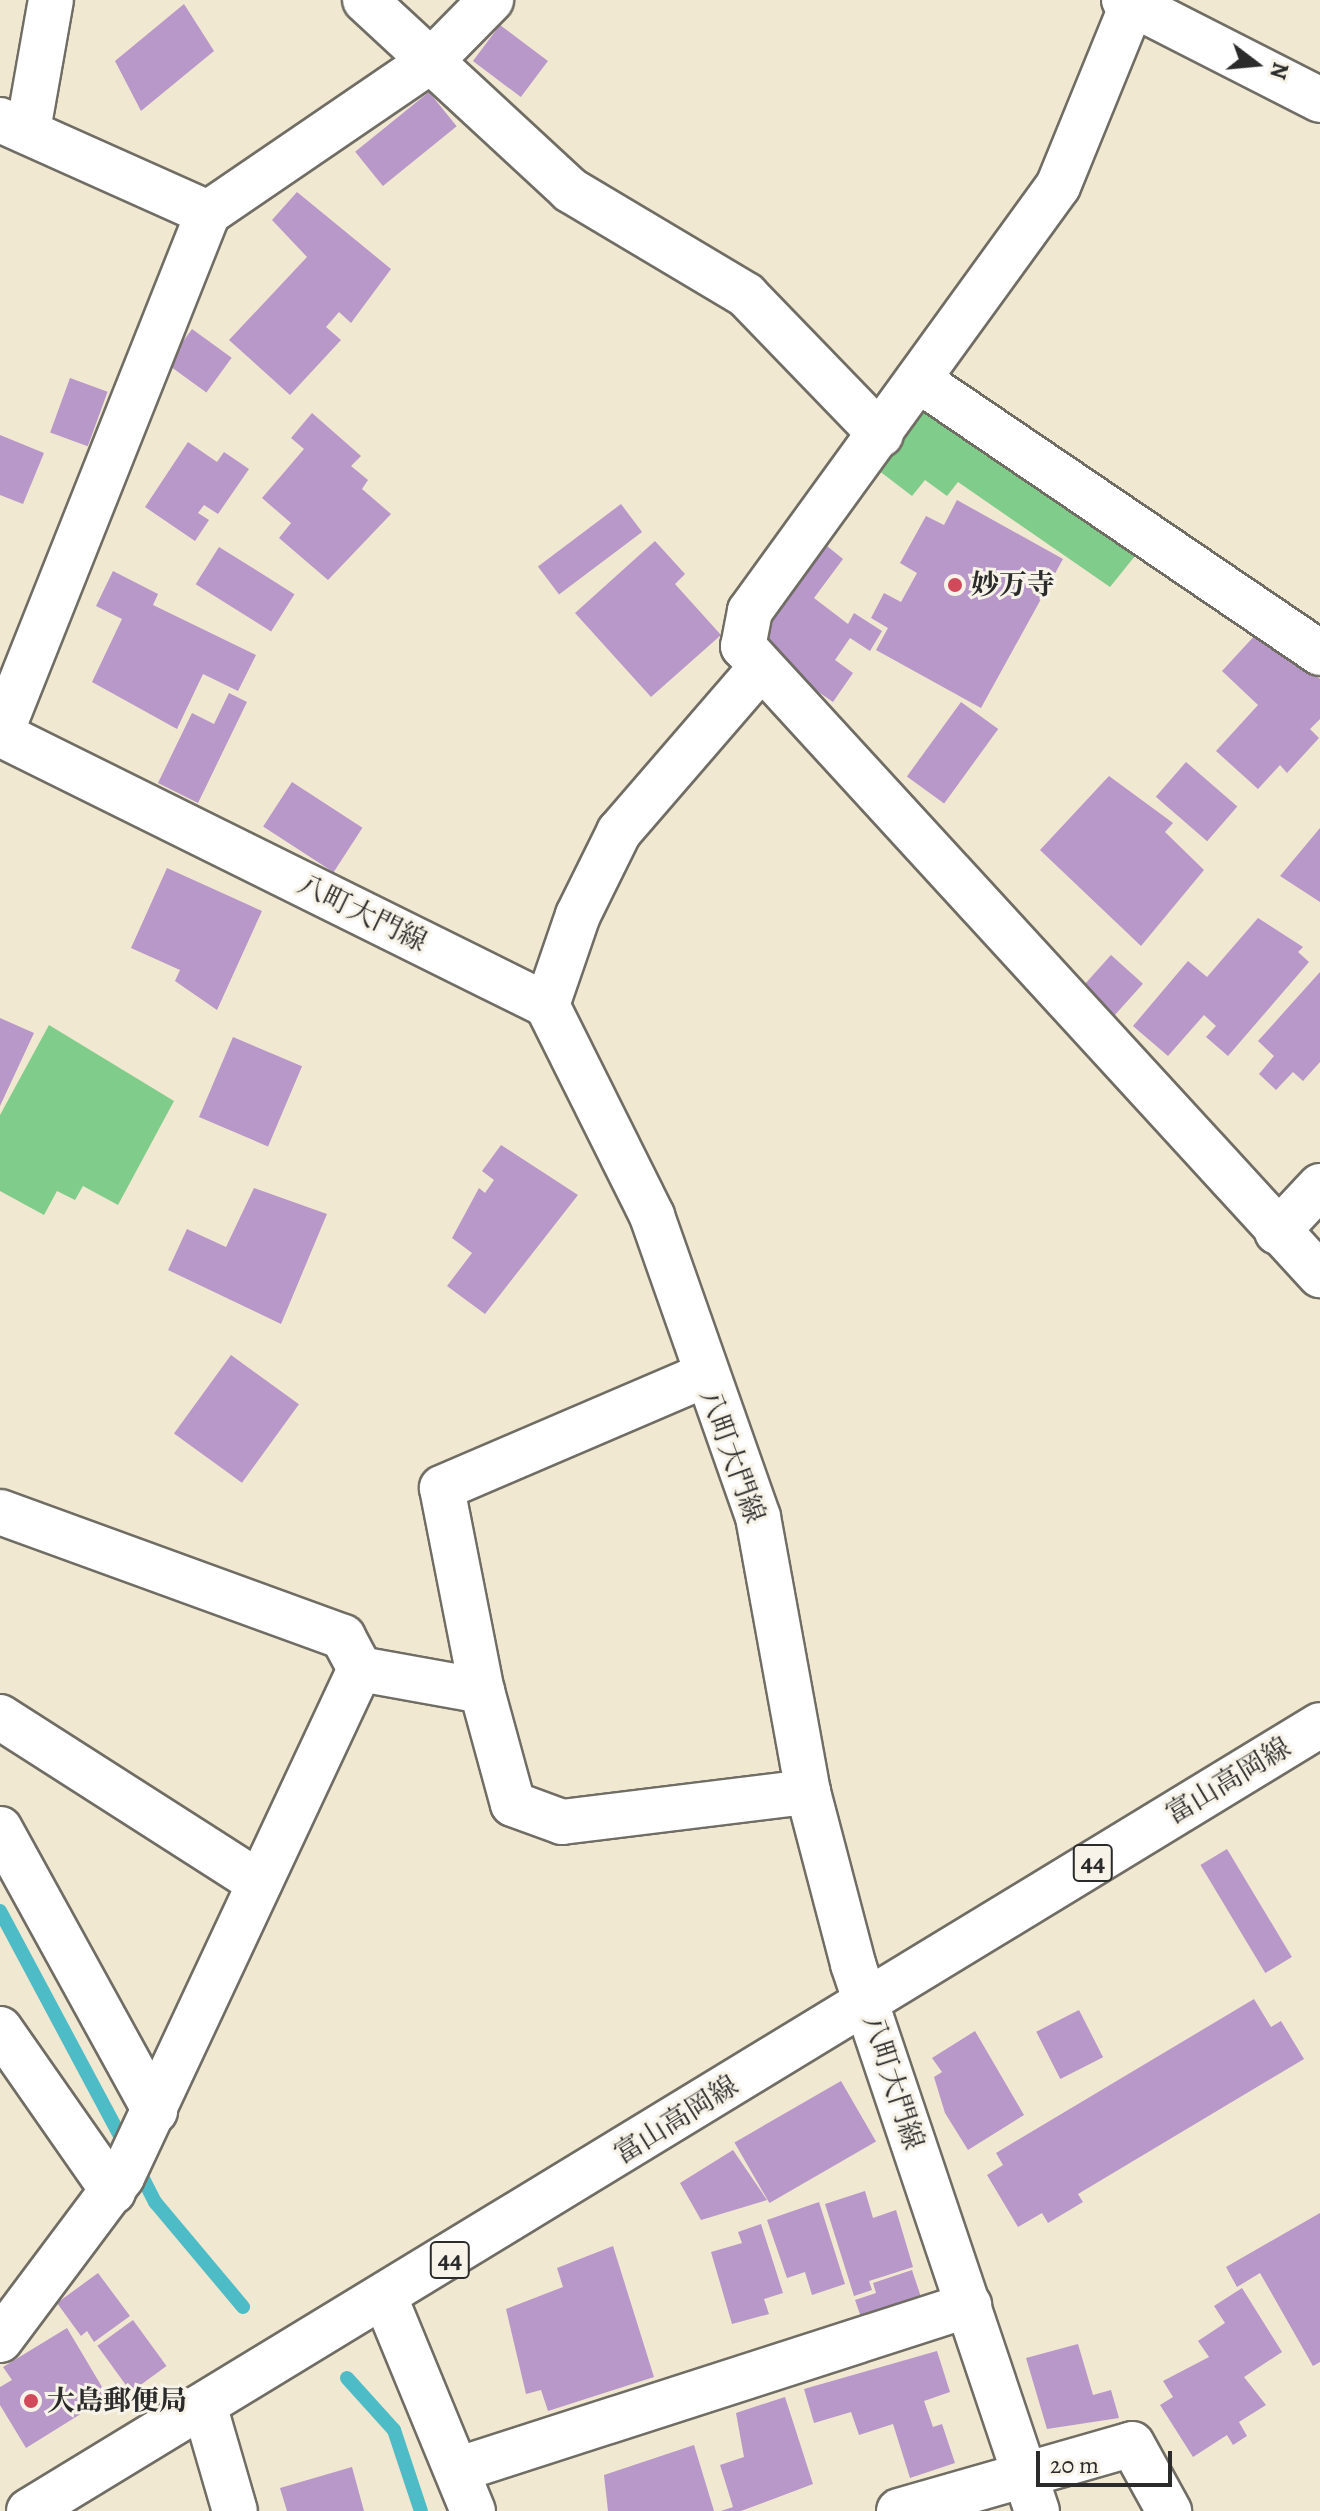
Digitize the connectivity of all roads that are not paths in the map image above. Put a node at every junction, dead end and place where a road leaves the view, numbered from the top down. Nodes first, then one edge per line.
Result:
1 (51, 0) edge
2 (365, 0) edge
3 (491, 0) edge
4 (1130, 2) edge
5 (431, 61) junction
6 (1320, 100) edge
7 (14, 125) edge
8 (208, 213) junction
9 (920, 381) junction
10 (881, 435) junction
11 (1320, 653) edge
12 (759, 670) junction
13 (0, 734) edge
14 (547, 1005) junction
15 (1320, 1186) edge
16 (1277, 1232) junction
17 (1320, 1275) edge
18 (703, 1376) junction
19 (0, 1512) edge
20 (360, 1669) junction
21 (482, 1691) junction
22 (0, 1717) edge
23 (1320, 1725) edge
24 (808, 1792) junction
25 (0, 1829) edge
26 (260, 1883) junction
27 (866, 2001) junction
28 (0, 2029) edge
29 (149, 2123) junction
30 (118, 2184) junction
31 (386, 2300) junction
32 (969, 2305) junction
33 (0, 2340) edge
34 (205, 2408) junction
35 (460, 2469) junction
36 (1032, 2491) edge
37 (29, 2511) edge
38 (235, 2511) edge
39 (473, 2511) edge
40 (899, 2511) edge
41 (1169, 2511) edge

1 - 7 street
2 - 5 street
3 - 5 street
4 - 6 street
4 - 9 street
5 - 8 street
5 - 10 street
7 - 8 street
8 - 13 street
9 - 10 street
9 - 11 street
10 - 12 street
12 - 14 street
12 - 16 street
13 - 14 street, 八町大門線
14 - 18 street, 八町大門線
15 - 16 street
16 - 17 street
18 - 21 street
18 - 24 street, 八町大門線
19 - 20 street
20 - 21 street
20 - 26 street
21 - 24 street
22 - 26 street
23 - 27 street, 富山高岡線 / 44
24 - 27 street, 八町大門線
25 - 29 street
26 - 29 street
27 - 31 street, 富山高岡線 / 44
27 - 32 street, 八町大門線
28 - 30 street
29 - 30 street
30 - 33 street
31 - 34 street, 富山高岡線 / 44
31 - 35 street
32 - 35 street
32 - 36 street, 八町大門線
34 - 37 street, 富山高岡線 / 44
34 - 38 street
35 - 39 street
36 - 40 street
36 - 41 street

